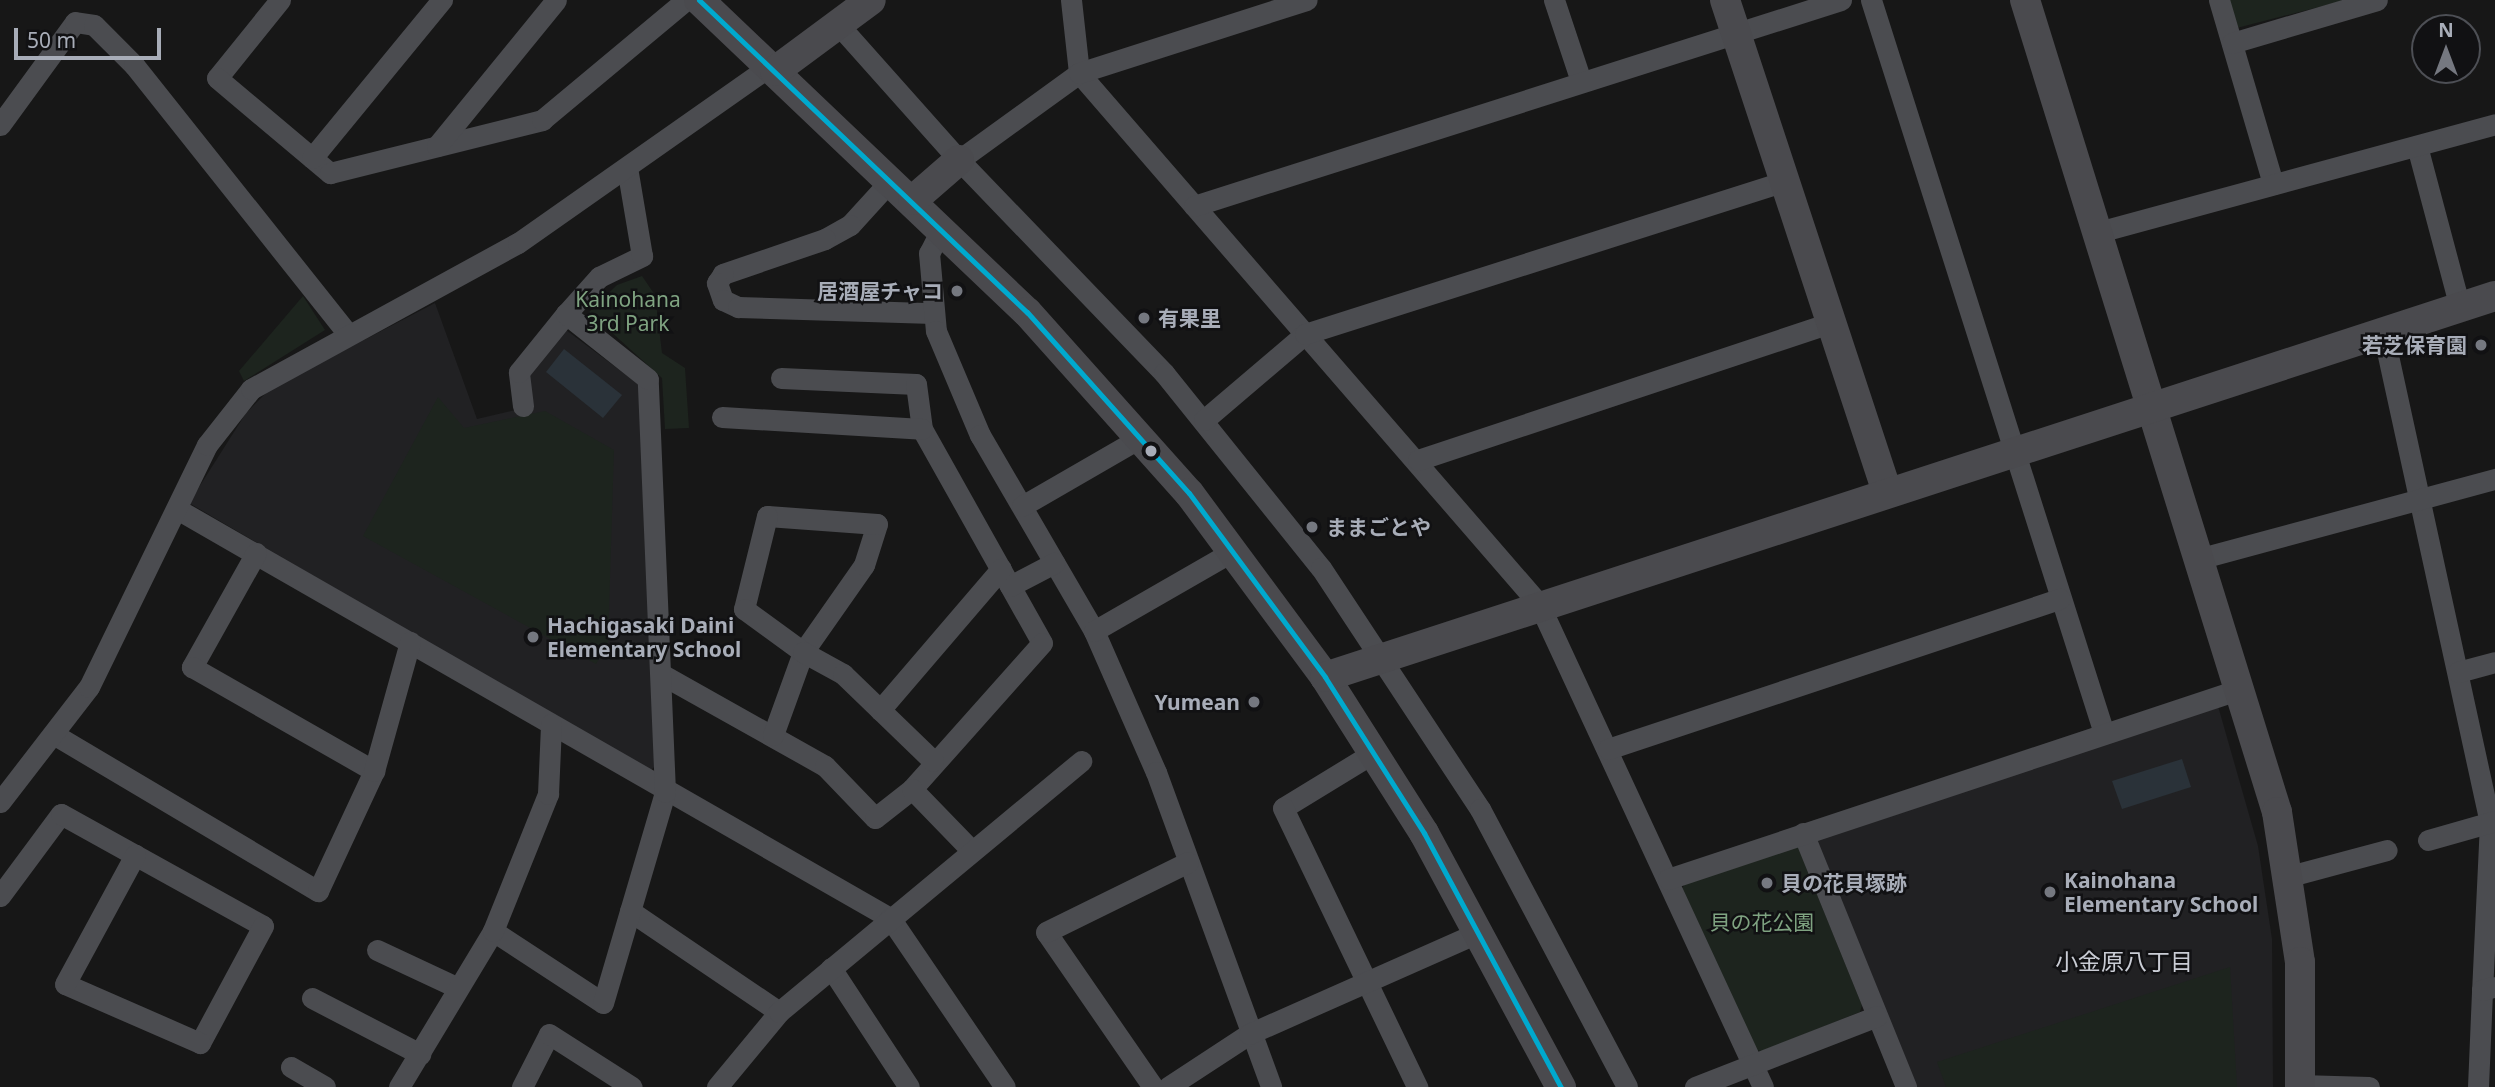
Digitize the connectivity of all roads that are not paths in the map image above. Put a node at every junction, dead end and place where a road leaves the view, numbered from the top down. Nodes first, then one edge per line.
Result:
1 (280, 0) edge
2 (442, 0) edge
3 (556, 0) edge
4 (686, 0) edge
5 (699, 0) edge
6 (871, 0) edge
7 (1071, 0) edge
8 (1307, 0) edge
9 (1555, 0) edge
10 (1725, 0) edge
11 (1841, 0) edge
12 (1871, 0) edge
13 (2025, 0) edge
14 (2219, 0) edge
15 (2377, 0) edge
16 (1270, 6) edge
17 (836, 22) junction
18 (1735, 37) junction
19 (2232, 43) junction
20 (772, 69) junction
21 (1079, 74) junction
22 (1581, 81) junction
23 (2495, 124) edge
24 (0, 125) edge
25 (438, 146) junction
26 (2417, 146) junction
27 (312, 158) junction
28 (959, 160) junction
29 (627, 167) junction
30 (891, 180) junction
31 (1782, 182) junction
32 (2273, 184) junction
33 (913, 200) junction
34 (1194, 206) junction
35 (942, 228) junction
36 (2095, 233) junction
37 (2495, 296) edge
38 (2459, 304) junction
39 (933, 313) junction
40 (566, 314) junction
41 (1830, 323) junction
42 (2382, 328) junction
43 (348, 334) junction
44 (1305, 334) junction
45 (781, 378) dead end
46 (2149, 405) junction
47 (523, 406) dead end
48 (722, 417) dead end
49 (1204, 421) junction
50 (922, 429) junction
51 (1140, 438) junction
52 (2013, 450) junction
53 (1418, 460) junction
54 (2495, 479) edge
55 (1887, 492) junction
56 (2420, 499) junction
57 (1022, 506) junction
58 (177, 509) junction
59 (1233, 551) junction
60 (256, 553) junction
61 (2198, 559) junction
62 (1055, 563) junction
63 (1005, 577) junction
64 (2060, 599) junction
65 (1539, 604) junction
66 (1094, 632) junction
67 (410, 642) junction
68 (803, 652) junction
69 (1383, 657) junction
70 (2495, 662) edge
71 (2458, 673) junction
72 (661, 674) junction
73 (1325, 677) junction
74 (2240, 689) junction
75 (880, 710) junction
76 (551, 724) junction
77 (2104, 733) junction
78 (55, 735) junction
79 (773, 735) junction
80 (1608, 749) junction
81 (1373, 753) junction
82 (933, 761) junction
83 (1082, 761) dead end
84 (374, 771) junction
85 (912, 789) junction
86 (665, 792) junction
87 (0, 802) edge
88 (2492, 822) edge
89 (1803, 833) junction
90 (2428, 840) dead end
91 (2387, 850) dead end
92 (972, 851) junction
93 (135, 855) junction
94 (1188, 862) junction
95 (2290, 876) junction
96 (1668, 879) junction
97 (0, 896) edge
98 (630, 911) junction
99 (890, 918) junction
100 (493, 931) junction
101 (1481, 931) junction
102 (377, 950) dead end
103 (831, 968) junction
104 (1366, 981) junction
105 (454, 986) junction
106 (2488, 988) edge
107 (312, 998) dead end
108 (779, 1012) junction
109 (1877, 1016) junction
110 (1249, 1034) junction
111 (420, 1054) junction
112 (1753, 1064) junction
113 (291, 1067) dead end
114 (720, 1086) edge
115 (2300, 1086) edge
116 (326, 1087) edge
117 (399, 1087) edge
118 (522, 1087) edge
119 (632, 1087) edge
120 (909, 1087) edge
121 (1005, 1087) edge
122 (1153, 1087) edge
123 (1168, 1087) edge
124 (1271, 1087) edge
125 (1417, 1087) edge
126 (1561, 1087) edge
127 (1627, 1087) edge
128 (1695, 1087) edge
129 (1763, 1087) edge
130 (1906, 1087) edge
131 (2369, 1087) edge
132 (2478, 1087) edge

1 - 27 street
2 - 27 street
3 - 25 street
4 - 25 street
5 - 20 street
6 - 17 street
7 - 21 street
8 - 16 street
9 - 22 street
10 - 18 street
11 - 18 street
12 - 52 street
13 - 36 street
14 - 19 street
15 - 19 street
16 - 21 street
17 - 20 street
17 - 28 street
18 - 22 street
18 - 31 street
19 - 32 street
20 - 29 street
20 - 30 street
21 - 28 street
21 - 34 street
22 - 34 street
23 - 26 street
24 - 43 street
25 - 27 street
26 - 32 street
26 - 38 street
28 - 33 street
28 - 49 street
29 - 40 street
29 - 43 street
30 - 33 street
30 - 39 street
31 - 41 street
31 - 44 street
32 - 36 street
33 - 35 street
34 - 44 street
35 - 39 street
35 - 51 street
36 - 46 street
37 - 38 street
38 - 42 street
39 - 57 street
40 - 47 street
40 - 72 street
41 - 53 street
41 - 55 street
42 - 46 street
42 - 56 street
43 - 58 street
44 - 49 street
44 - 53 street
45 - 50 street
46 - 52 street
46 - 61 street
48 - 50 street
49 - 69 street
50 - 63 street
51 - 57 street
51 - 59 street
52 - 55 street
52 - 64 street
53 - 65 street
54 - 56 street
55 - 65 street
56 - 61 street
56 - 71 street
57 - 62 street
58 - 60 street
58 - 78 street
59 - 66 street
59 - 73 street
60 - 67 street
60 - 84 street
61 - 74 street
62 - 63 street
62 - 66 street
63 - 75 street
63 - 82 street
64 - 77 street
64 - 80 street
65 - 69 street
65 - 80 street
66 - 94 street
67 - 76 street
67 - 84 street
68 - 68 street
68 - 75 street
68 - 79 street
69 - 73 street
69 - 127 street
70 - 71 street
71 - 88 street
72 - 79 street
72 - 86 street
73 - 81 street
74 - 77 street
74 - 95 street
75 - 82 street
76 - 86 street
76 - 100 street
77 - 89 street
78 - 84 street
78 - 87 street
79 - 85 street
80 - 96 street
81 - 101 street
81 - 104 street
82 - 85 street
83 - 92 street
85 - 92 street
86 - 98 street
86 - 99 street
88 - 90 street
88 - 106 street
89 - 96 street
89 - 109 street
91 - 95 street
92 - 99 street
93 - 93 street
93 - 97 street
94 - 110 street
94 - 122 street
95 - 115 street
96 - 112 street
98 - 100 street
98 - 108 street
99 - 103 street
99 - 121 street
100 - 105 street
101 - 104 street
101 - 126 street
102 - 105 street
103 - 108 street
103 - 120 street
104 - 110 street
104 - 125 street
105 - 111 street
106 - 132 street
107 - 111 street
108 - 114 street
109 - 112 street
109 - 130 street
110 - 123 street
110 - 124 street
111 - 117 street
112 - 128 street
112 - 129 street
113 - 116 street
115 - 131 street
118 - 119 street

